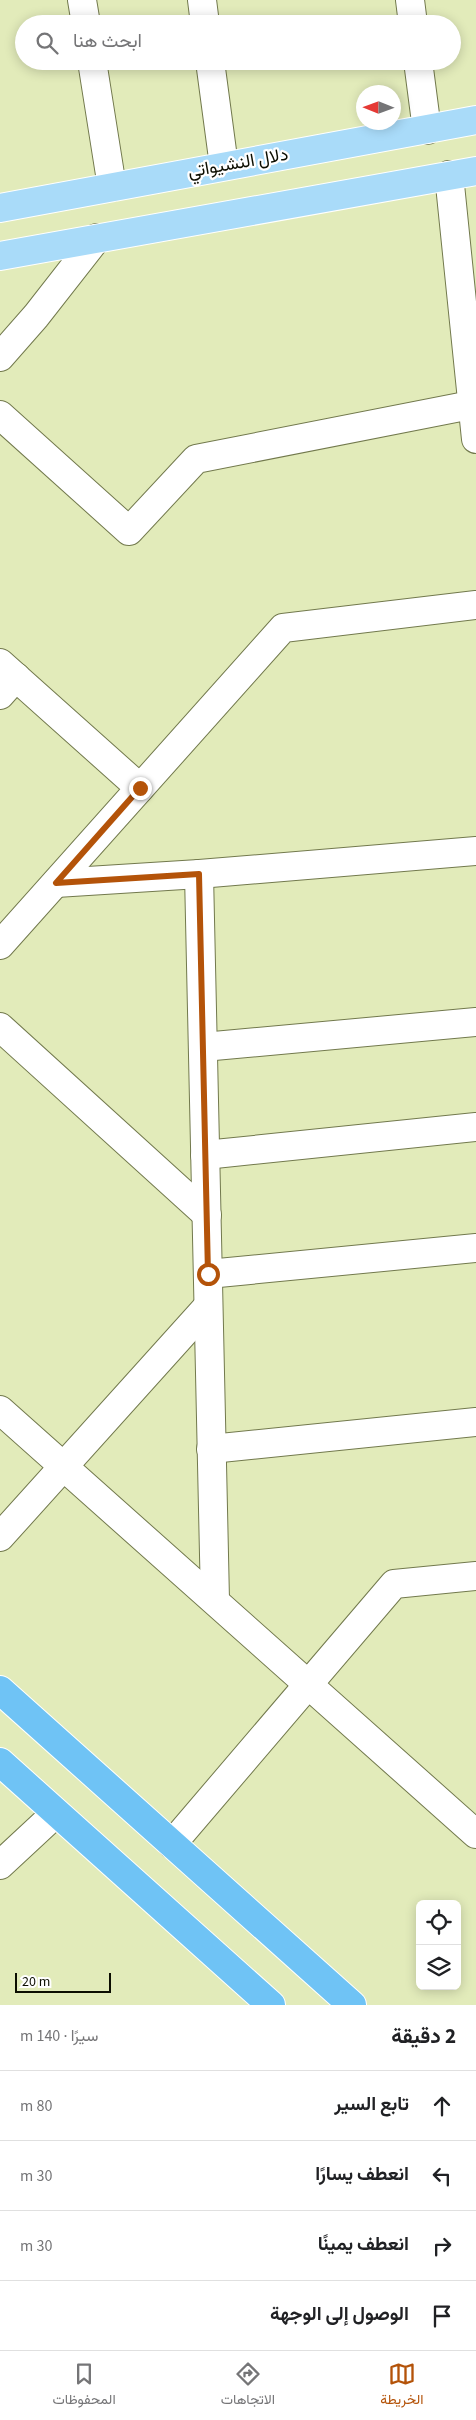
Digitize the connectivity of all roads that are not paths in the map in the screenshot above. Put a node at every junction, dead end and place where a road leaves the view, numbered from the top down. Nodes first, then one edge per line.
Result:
1 (82, 0) edge
2 (202, 0) edge
3 (410, 0) edge
4 (84, 15) edge
5 (204, 15) edge
6 (412, 15) edge
7 (93, 70) edge
8 (211, 70) edge
9 (419, 70) edge
10 (476, 120) edge
11 (427, 130) junction
12 (224, 166) junction
13 (476, 171) edge
14 (449, 175) junction
15 (112, 187) junction
16 (0, 208) edge
17 (97, 238) junction
18 (0, 256) edge
19 (0, 356) edge
20 (474, 404) edge
21 (0, 415) edge
22 (476, 439) edge
23 (476, 605) edge
24 (5, 678) edge
25 (140, 788) junction
26 (476, 850) edge
27 (199, 874) junction
28 (56, 883) junction
29 (0, 945) edge
30 (476, 1022) edge
31 (0, 1027) edge
32 (203, 1048) junction
33 (476, 1127) edge
34 (205, 1155) junction
35 (207, 1215) junction
36 (476, 1248) edge
37 (208, 1274) junction
38 (208, 1306) junction
39 (0, 1410) edge
40 (476, 1422) edge
41 (211, 1449) junction
42 (62, 1465) junction
43 (0, 1537) edge
44 (476, 1576) edge
45 (214, 1600) junction
46 (309, 1683) junction
47 (0, 1690) edge
48 (0, 1762) edge
49 (56, 1813) junction
50 (476, 1834) edge
51 (172, 1844) junction
52 (0, 1865) edge
53 (270, 2005) edge
54 (352, 2005) edge

1 - 4 street
2 - 5 street
3 - 6 street
7 - 15 street
8 - 12 street
9 - 11 street
10 - 11 main road, دلال النشيواتي
11 - 12 main road, دلال النشيواتي
12 - 15 main road, دلال النشيواتي
13 - 14 main road
14 - 17 main road
14 - 20 street
15 - 16 main road, دلال النشيواتي
17 - 18 main road
17 - 19 street
20 - 21 street
20 - 22 street
23 - 25 street
24 - 25 street
25 - 28 street
26 - 27 street
27 - 28 street
27 - 32 street
28 - 29 street
30 - 32 street
31 - 35 street
32 - 34 street
33 - 34 street
34 - 35 street
35 - 37 street
36 - 37 street
37 - 38 street
38 - 41 street
38 - 42 street
39 - 42 street
40 - 41 street
41 - 45 street
42 - 43 street
42 - 45 street
44 - 46 street
45 - 46 street
46 - 50 street
46 - 51 street
47 - 51 highway
48 - 49 highway
49 - 52 street
49 - 53 highway
51 - 54 highway

